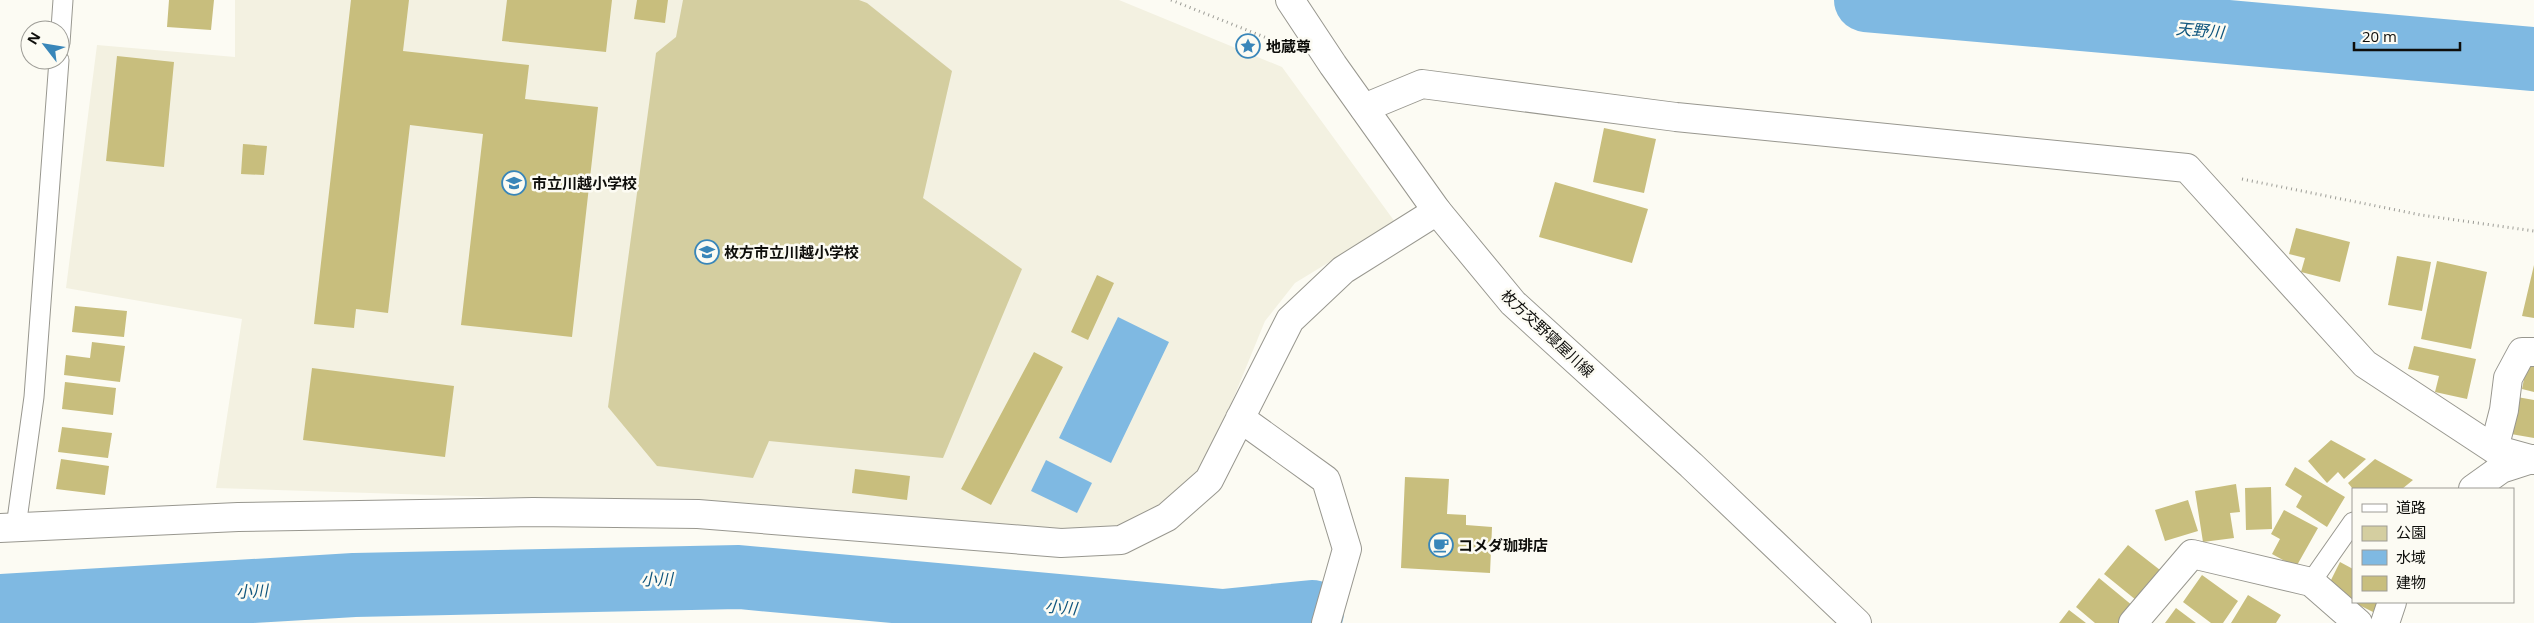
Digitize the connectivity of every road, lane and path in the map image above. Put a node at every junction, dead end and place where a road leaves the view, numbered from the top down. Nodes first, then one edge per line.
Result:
1 (63, 0) edge
2 (1171, 0) edge
3 (1290, 0) edge
4 (62, 20) edge
5 (1253, 32) dead end
6 (58, 70) edge
7 (1364, 108) junction
8 (2236, 178) dead end
9 (1437, 211) junction
10 (2534, 231) edge
11 (2534, 352) edge
12 (1240, 418) junction
13 (2494, 449) junction
14 (2533, 459) edge
15 (2474, 488) edge
16 (2352, 523) edge
17 (8, 527) edge
18 (2311, 582) junction
19 (2392, 603) edge
20 (1326, 623) edge
21 (1857, 623) edge
22 (2133, 623) edge
23 (2358, 623) edge
24 (2385, 623) edge

1 - 4 lane
2 - 5 path
3 - 7 street, 枚方交野寝屋川線
6 - 17 lane
7 - 9 street, 枚方交野寝屋川線
7 - 13 street
8 - 10 path
9 - 12 street
9 - 21 street, 枚方交野寝屋川線
11 - 13 street
12 - 17 street
12 - 20 street
13 - 14 street
14 - 15 street
16 - 18 lane
18 - 22 street
18 - 23 street
19 - 24 street

